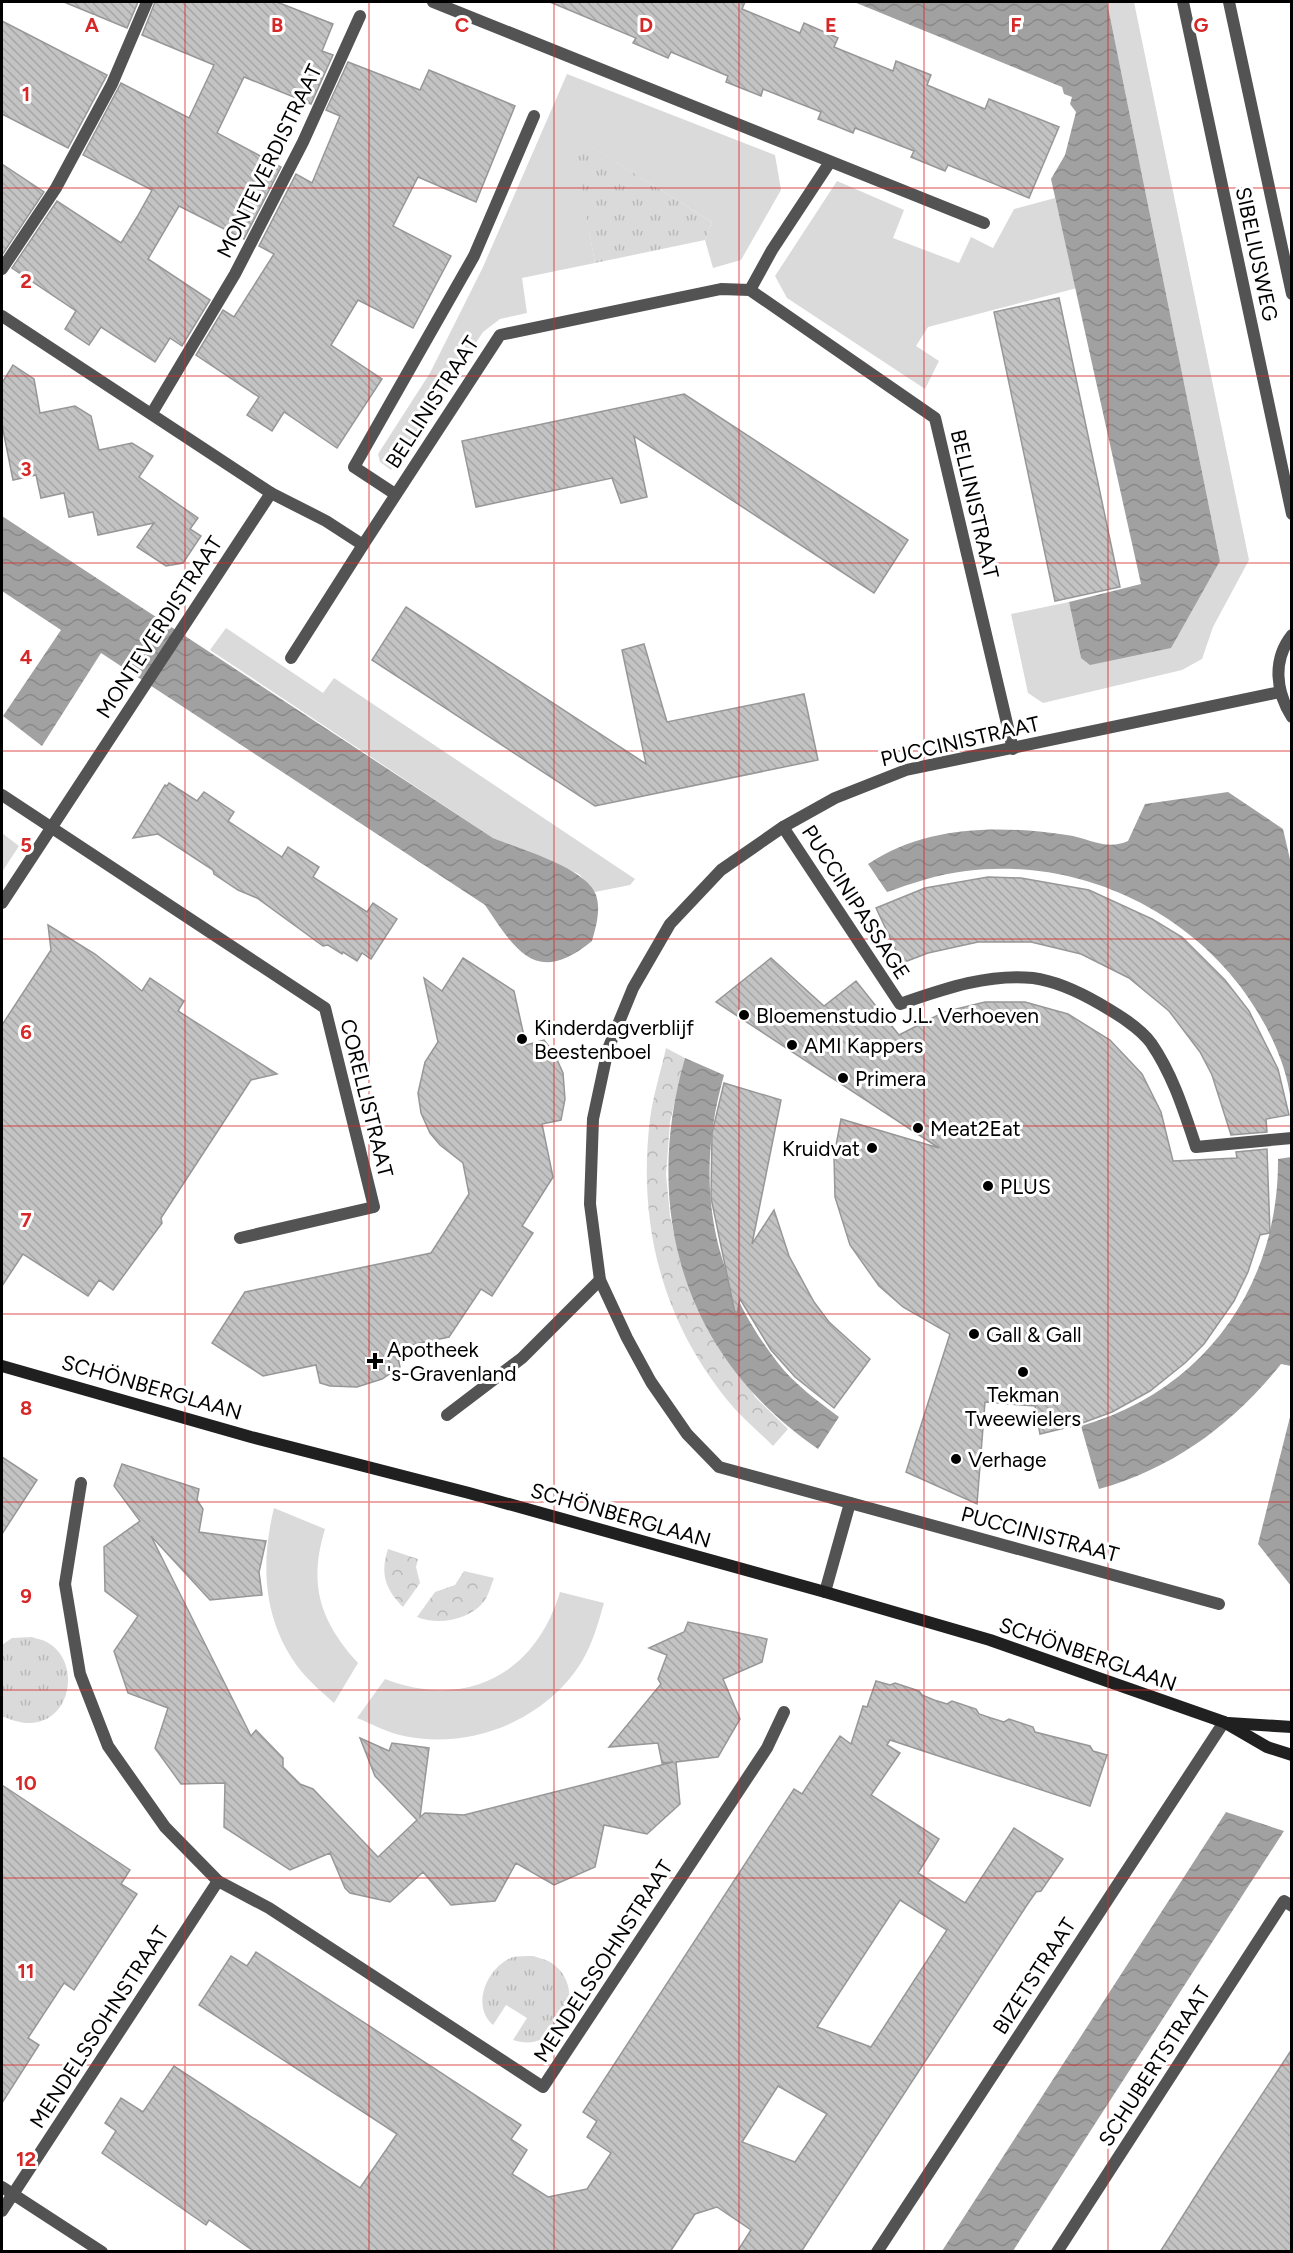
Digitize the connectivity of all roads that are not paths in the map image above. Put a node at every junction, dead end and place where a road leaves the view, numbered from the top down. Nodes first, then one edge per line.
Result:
1 (147, 2) edge
2 (434, 2) edge
3 (1183, 2) edge
4 (1230, 2) edge
5 (360, 16) dead end
6 (534, 116) dead end
7 (830, 162) junction
8 (984, 223) dead end
9 (2, 269) edge
10 (750, 290) junction
11 (1292, 294) edge
12 (2, 316) edge
13 (152, 413) junction
14 (271, 493) junction
15 (395, 494) junction
16 (1292, 514) edge
17 (363, 545) junction
18 (1292, 635) edge
19 (291, 658) dead end
20 (1280, 692) junction
21 (1292, 717) edge
22 (1013, 749) junction
23 (2, 795) edge
24 (783, 826) junction
25 (51, 827) junction
26 (2, 903) edge
27 (1292, 1138) edge
28 (240, 1238) dead end
29 (600, 1280) junction
30 (2, 1365) edge
31 (447, 1415) dead end
32 (81, 1484) dead end
33 (850, 1503) junction
34 (825, 1592) junction
35 (1219, 1604) dead end
36 (784, 1712) dead end
37 (1224, 1722) junction
38 (1292, 1726) edge
39 (1292, 1755) edge
40 (219, 1881) junction
41 (1288, 1904) edge
42 (2, 2187) edge
43 (13, 2194) junction
44 (2, 2211) edge
45 (102, 2252) edge
46 (877, 2252) edge
47 (1057, 2252) edge

1 - 9 street
2 - 7 street
3 - 16 street, SIBELIUSWEG
4 - 11 street, SIBELIUSWEG
5 - 13 street, MONTEVERDISTRAAT
6 - 15 street, BELLINISTRAAT
7 - 8 street
7 - 10 street
10 - 15 street, BELLINISTRAAT
10 - 22 street, BELLINISTRAAT
12 - 13 street
13 - 14 street
14 - 17 street
14 - 25 street, MONTEVERDISTRAAT
15 - 17 street, BELLINISTRAAT
17 - 19 street, BELLINISTRAAT
18 - 20 street
20 - 21 street
20 - 22 street, PUCCINISTRAAT
22 - 24 street, PUCCINISTRAAT
23 - 25 street
24 - 27 street, PUCCINIPASSAGE
24 - 29 street, PUCCINISTRAAT
25 - 26 street, MONTEVERDISTRAAT
25 - 28 street, CORELLISTRAAT
29 - 31 street
29 - 33 street, PUCCINISTRAAT
30 - 34 street, SCHÖNBERGLAAN
32 - 40 street, MENDELSSOHNSTRAAT
33 - 34 street
33 - 35 street, PUCCINISTRAAT
34 - 37 street, SCHÖNBERGLAAN
36 - 40 street, MENDELSSOHNSTRAAT
37 - 38 street, SCHÖNBERGLAAN
37 - 39 street, SCHÖNBERGLAAN
37 - 46 street, BIZETSTRAAT
40 - 43 street, MENDELSSOHNSTRAAT
41 - 47 street, SCHUBERTSTRAAT
42 - 43 street
43 - 44 street, MENDELSSOHNSTRAAT
43 - 45 street

